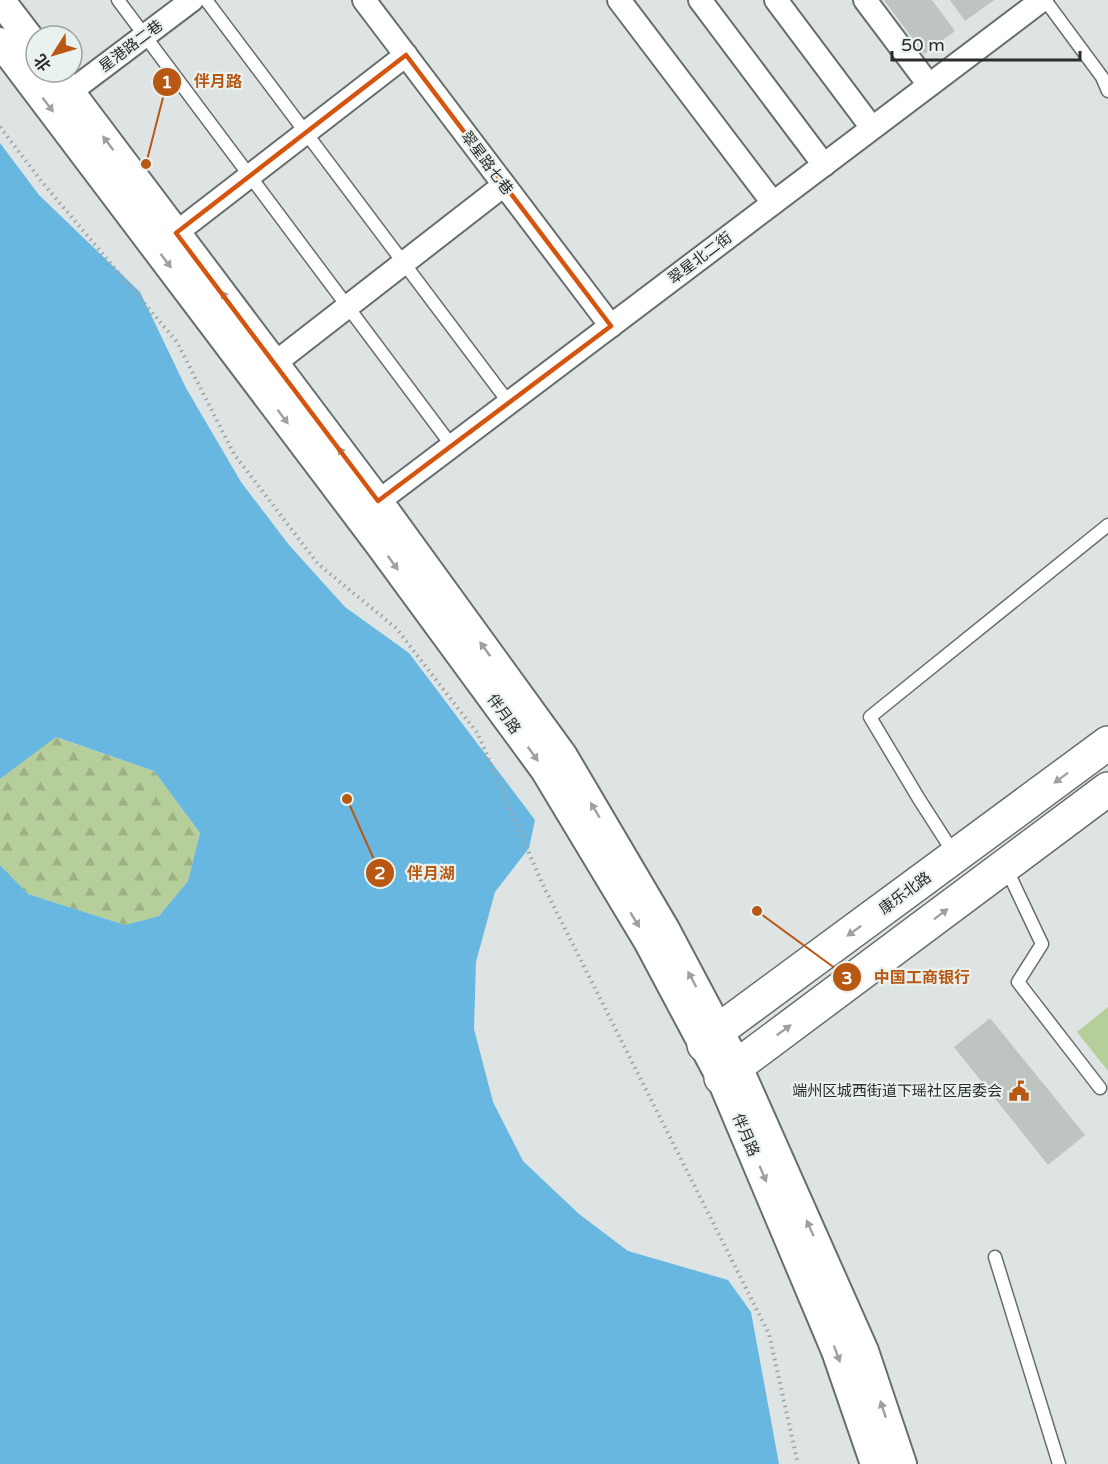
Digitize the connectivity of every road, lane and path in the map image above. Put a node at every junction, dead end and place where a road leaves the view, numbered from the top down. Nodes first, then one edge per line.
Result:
1 (0, 0) edge
2 (118, 0) edge
3 (192, 0) edge
4 (206, 0) edge
5 (364, 0) edge
6 (619, 0) edge
7 (700, 0) edge
8 (776, 0) edge
9 (865, 0) edge
10 (1044, 0) edge
11 (24, 31) edge
12 (144, 36) junction
13 (0, 42) edge
14 (406, 55) junction
15 (84, 70) edge
16 (64, 84) edge
17 (929, 86) junction
18 (1108, 91) edge
19 (0, 127) edge
20 (872, 128) junction
21 (306, 133) junction
22 (824, 165) junction
23 (249, 176) junction
24 (504, 185) junction
25 (773, 203) junction
26 (176, 233) junction
27 (404, 263) junction
28 (347, 307) junction
29 (611, 326) junction
30 (275, 363) junction
31 (509, 403) junction
32 (452, 446) junction
33 (368, 508) junction
34 (1108, 525) edge
35 (1108, 743) edge
36 (1108, 789) edge
37 (956, 856) junction
38 (1005, 866) junction
39 (711, 1038) junction
40 (729, 1071) junction
41 (1100, 1088) dead end
42 (995, 1257) dead end
43 (798, 1464) edge
44 (875, 1464) edge
45 (902, 1464) edge
46 (1059, 1464) edge

1 - 11 street
2 - 12 lane
3 - 12 street, 星港路二巷
4 - 21 lane
5 - 14 street, 翠星路七巷
6 - 25 street
7 - 22 street
8 - 20 street
9 - 17 street
10 - 17 street, 翠星北二街
10 - 18 lane
12 - 15 street, 星港路二巷
12 - 23 lane
13 -> 33 street, 伴月路
14 - 21 street
14 - 24 street, 翠星路七巷
26 -> 16 street, 伴月路
17 - 20 street, 翠星北二街
19 - 43 path
20 - 22 street, 翠星北二街
21 - 23 street
21 - 27 lane
22 - 25 street, 翠星北二街
23 - 26 street
23 - 28 lane
24 - 27 street
24 - 29 street, 翠星路七巷
25 - 29 street, 翠星北二街
30 -> 26 street, 伴月路
27 - 28 street
27 - 31 lane
28 - 30 street
28 - 32 lane
29 - 31 street, 翠星北二街
33 -> 30 street, 伴月路
31 - 32 street, 翠星北二街
32 - 33 street, 翠星北二街
33 - 39 street, 伴月路
34 - 37 lane
35 -> 37 main road, 康乐北路
36 - 38 main road
37 -> 39 main road, 康乐北路
40 -> 38 main road
38 - 41 lane
39 - 40 street, 伴月路
40 -> 44 street, 伴月路
45 -> 40 street, 伴月路
42 - 46 lane

